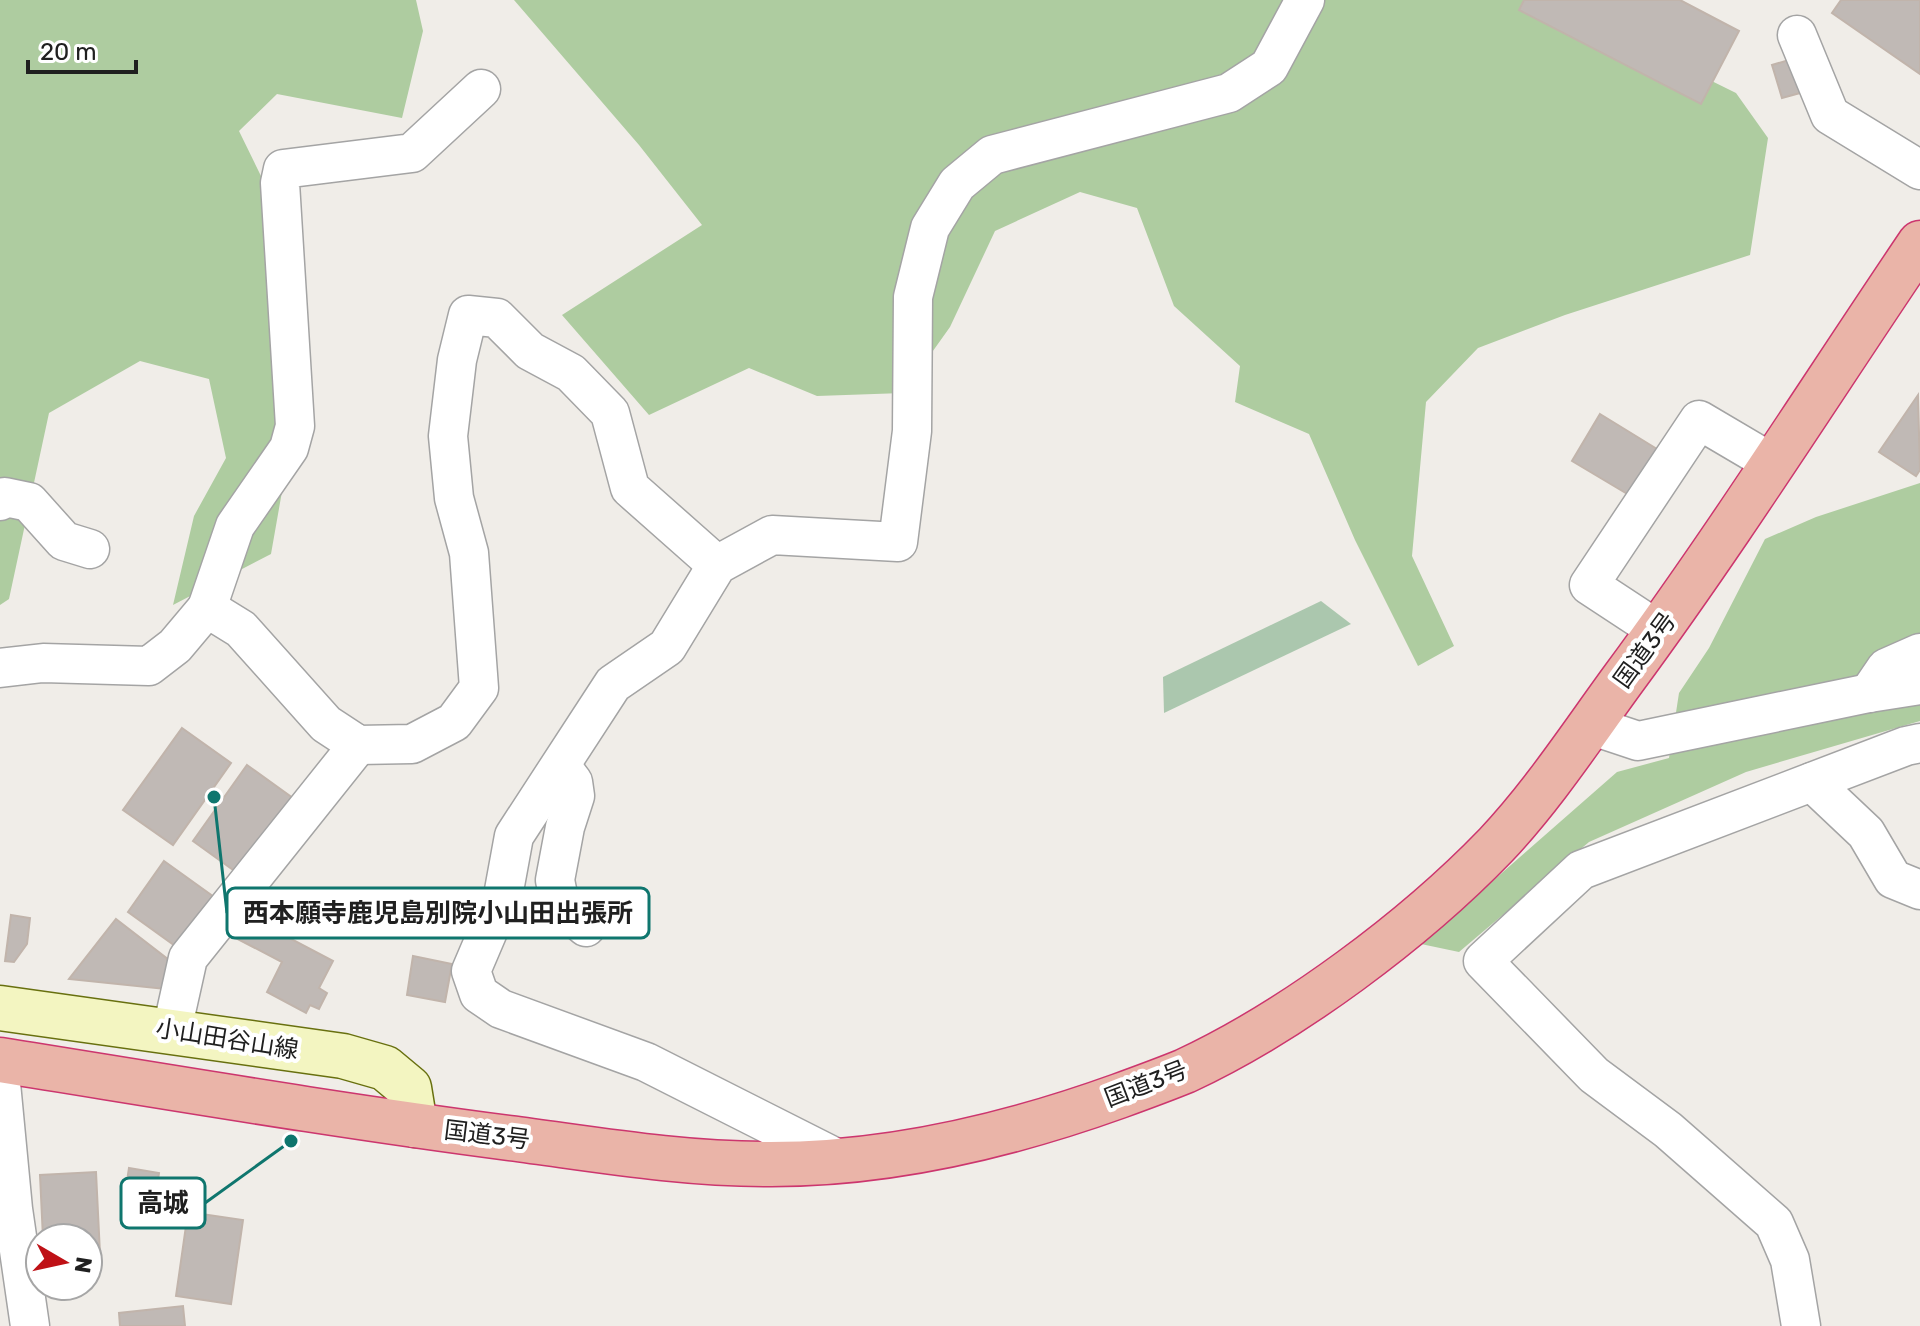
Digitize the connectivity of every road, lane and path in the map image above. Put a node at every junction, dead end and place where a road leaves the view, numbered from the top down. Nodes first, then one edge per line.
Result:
1 (1305, 0) edge
2 (1797, 35) dead end
3 (481, 89) dead end
4 (1920, 170) edge
5 (1920, 243) edge
6 (1772, 463) junction
7 (0, 501) edge
8 (90, 549) dead end
9 (717, 565) junction
10 (207, 608) junction
11 (1659, 631) junction
12 (1920, 653) edge
13 (0, 668) edge
14 (1920, 685) edge
15 (1869, 693) junction
16 (1590, 725) junction
17 (1920, 743) edge
18 (358, 745) junction
19 (561, 766) junction
20 (1812, 782) junction
21 (1920, 890) edge
22 (586, 927) dead end
23 (0, 1008) edge
24 (172, 1030) junction
25 (0, 1060) edge
26 (0, 1073) edge
27 (415, 1125) junction
28 (840, 1160) junction
29 (30, 1326) edge
30 (1801, 1326) edge

1 - 9 street
2 - 4 street
3 - 10 street
5 - 6 highway, 国道3号
6 - 11 highway, 国道3号
6 - 11 street
7 - 8 street
9 - 18 street
9 - 19 street
10 - 13 street
10 - 18 street
11 - 16 highway, 国道3号
12 - 15 street
14 - 15 street
15 - 16 street
16 - 28 highway, 国道3号
17 - 20 street
18 - 24 street
19 - 22 street
19 - 28 street
20 - 21 street
20 - 30 street
23 - 24 main road, 小山田谷山線
24 - 27 main road, 小山田谷山線
25 - 27 highway, 国道3号
26 - 29 street
27 - 28 highway, 国道3号

